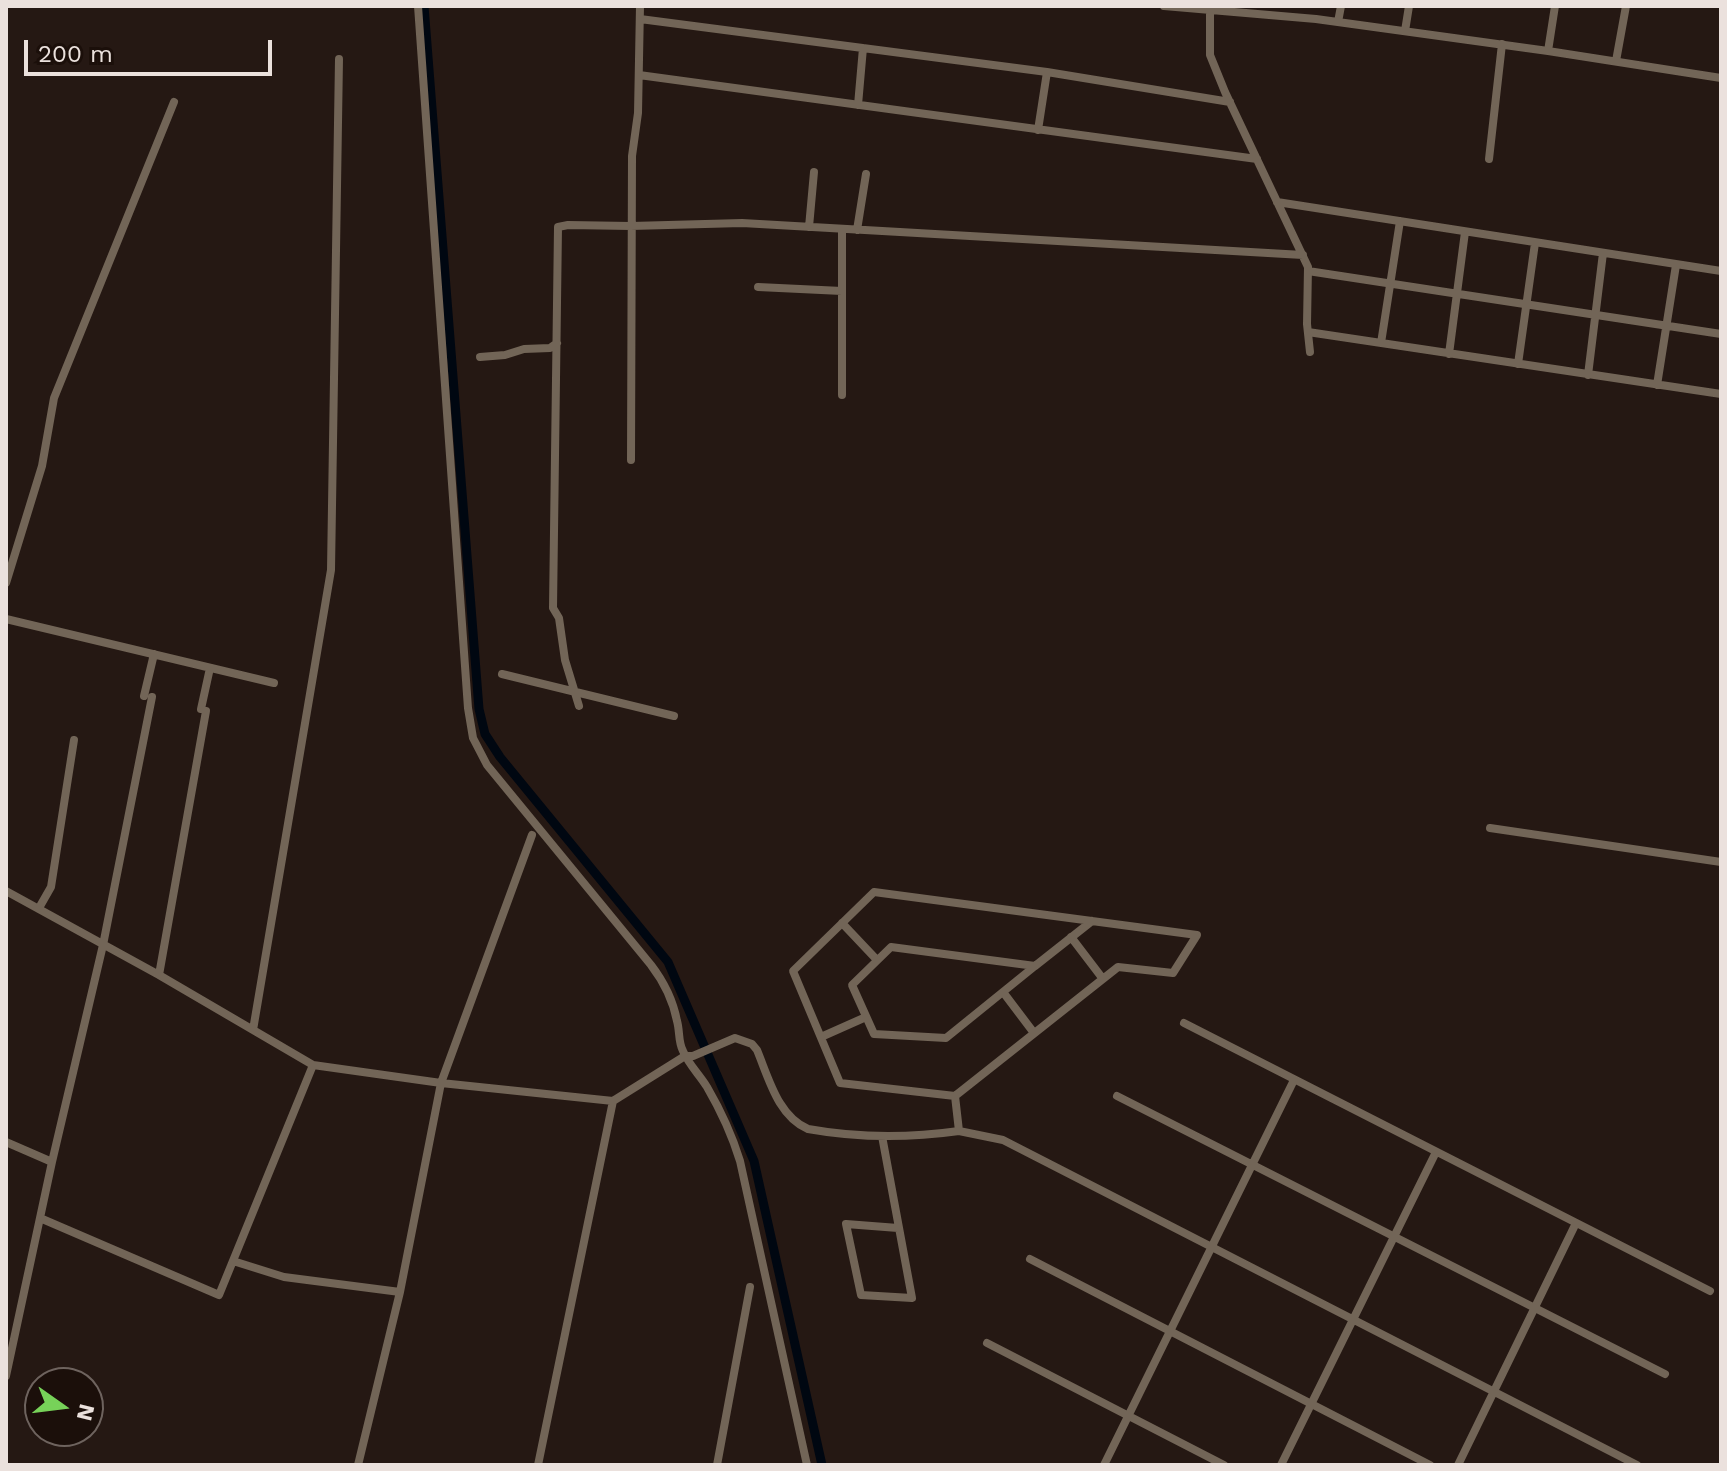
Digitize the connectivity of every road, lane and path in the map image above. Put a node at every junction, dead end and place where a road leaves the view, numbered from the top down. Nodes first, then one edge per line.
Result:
1 (418, 6) edge
2 (640, 6) edge
3 (1164, 6) edge
4 (1341, 6) edge
5 (1409, 6) edge
6 (1555, 6) edge
7 (1626, 6) edge
8 (1210, 8) edge
9 (640, 19) junction
10 (1338, 22) junction
11 (1405, 31) junction
12 (1502, 44) junction
13 (863, 48) junction
14 (1548, 51) junction
15 (339, 59) dead end
16 (1616, 61) junction
17 (1047, 72) junction
18 (639, 75) junction
19 (1721, 78) edge
20 (174, 102) dead end
21 (1230, 102) junction
22 (858, 105) junction
23 (1038, 130) junction
24 (1257, 159) junction
25 (1489, 159) dead end
26 (814, 172) dead end
27 (866, 174) dead end
28 (1277, 202) junction
29 (1400, 221) junction
30 (631, 226) junction
31 (809, 227) junction
32 (842, 229) junction
33 (857, 230) junction
34 (1465, 232) junction
35 (1535, 243) junction
36 (1603, 253) junction
37 (1303, 255) junction
38 (1676, 265) junction
39 (1308, 271) junction
40 (1721, 271) edge
41 (1390, 283) junction
42 (758, 287) dead end
43 (842, 291) junction
44 (1457, 294) junction
45 (1526, 305) junction
46 (1594, 315) junction
47 (1666, 326) junction
48 (1308, 332) junction
49 (1721, 334) edge
50 (557, 343) junction
51 (1381, 343) junction
52 (1310, 352) dead end
53 (1449, 354) junction
54 (480, 357) dead end
55 (1518, 364) junction
56 (1588, 375) junction
57 (1657, 385) junction
58 (1721, 394) edge
59 (842, 395) dead end
60 (631, 460) dead end
61 (6, 583) edge
62 (6, 619) edge
63 (154, 654) junction
64 (210, 668) junction
65 (502, 674) dead end
66 (274, 683) dead end
67 (575, 691) junction
68 (579, 706) dead end
69 (674, 716) dead end
70 (74, 740) dead end
71 (1490, 828) dead end
72 (532, 835) dead end
73 (1721, 862) edge
74 (6, 891) edge
75 (39, 908) junction
76 (1092, 921) junction
77 (842, 923) junction
78 (1071, 937) junction
79 (103, 945) junction
80 (877, 960) junction
81 (1035, 966) junction
82 (159, 975) junction
83 (1103, 979) junction
84 (1003, 992) junction
85 (866, 1017) junction
86 (1184, 1023) dead end
87 (253, 1030) junction
88 (1034, 1033) junction
89 (821, 1037) junction
90 (689, 1056) junction
91 (313, 1065) junction
92 (1294, 1080) junction
93 (441, 1083) junction
94 (955, 1096) junction
95 (1117, 1096) dead end
96 (613, 1101) junction
97 (959, 1131) junction
98 (882, 1136) junction
99 (6, 1142) edge
100 (1436, 1152) junction
101 (52, 1162) junction
102 (1252, 1165) junction
103 (40, 1218) junction
104 (1576, 1223) junction
105 (898, 1228) junction
106 (1394, 1236) junction
107 (1212, 1247) junction
108 (1030, 1259) dead end
109 (233, 1261) junction
110 (750, 1287) dead end
111 (1710, 1291) dead end
112 (400, 1292) junction
113 (1535, 1308) junction
114 (1353, 1319) junction
115 (1170, 1331) junction
116 (987, 1343) dead end
117 (1665, 1374) dead end
118 (6, 1376) edge
119 (1494, 1392) junction
120 (1311, 1404) junction
121 (1128, 1415) junction
122 (358, 1465) edge
123 (538, 1465) edge
124 (717, 1465) edge
125 (807, 1465) edge
126 (1104, 1465) edge
127 (1224, 1465) edge
128 (1281, 1465) edge
129 (1430, 1465) edge
130 (1458, 1465) edge
131 (1637, 1465) edge

1 - 90 street
2 - 9 street
3 - 8 street
4 - 10 street
5 - 11 street
6 - 14 street
7 - 16 street
8 - 10 street
8 - 21 street
9 - 13 street
9 - 18 street
10 - 11 street
11 - 12 street
12 - 14 street
12 - 25 street
13 - 17 street
13 - 22 street
14 - 16 street
15 - 87 street
16 - 19 street
17 - 21 street
17 - 23 street
18 - 22 street
18 - 30 street
20 - 61 street
21 - 24 street
22 - 23 street
23 - 24 street
24 - 28 street
26 - 31 street
27 - 33 street
28 - 29 street
28 - 37 street
29 - 34 street
29 - 41 street
30 - 31 street
30 - 50 street
30 - 60 street
31 - 32 street
32 - 33 street
32 - 43 street
33 - 37 street
34 - 35 street
34 - 44 street
35 - 36 street
35 - 45 street
36 - 38 street
36 - 46 street
37 - 39 street
38 - 40 street
38 - 47 street
39 - 41 street
39 - 48 street
41 - 44 street
41 - 51 street
42 - 43 street
43 - 59 street
44 - 45 street
44 - 53 street
45 - 46 street
45 - 55 street
46 - 47 street
46 - 56 street
47 - 49 street
47 - 57 street
48 - 51 street
48 - 52 street
50 - 54 street
50 - 67 street
51 - 53 street
53 - 55 street
55 - 56 street
56 - 57 street
57 - 58 street
62 - 63 street
63 - 64 street
63 - 79 street
64 - 66 street
64 - 82 street
65 - 67 street
67 - 68 street
67 - 69 street
70 - 75 street
71 - 73 street
72 - 93 street
74 - 75 street
75 - 79 street
76 - 77 street
76 - 78 street
76 - 83 street
77 - 80 street
77 - 89 street
78 - 81 street
78 - 83 street
79 - 82 street
79 - 101 street
80 - 81 street
80 - 85 street
81 - 84 street
82 - 87 street
83 - 88 street
84 - 85 street
84 - 88 street
85 - 89 street
86 - 92 street
87 - 91 street
88 - 94 street
89 - 94 street
90 - 96 street
90 - 98 street
90 - 125 street
91 - 93 street
91 - 109 street
92 - 100 street
92 - 102 street
93 - 96 street
93 - 112 street
94 - 97 street
95 - 102 street
96 - 123 street
97 - 98 street
97 - 107 street
98 - 105 street
99 - 101 street
100 - 104 street
100 - 106 street
101 - 103 street
102 - 106 street
102 - 107 street
103 - 109 street
103 - 118 street
104 - 111 street
104 - 113 street
105 - 105 street
106 - 113 street
106 - 114 street
107 - 114 street
107 - 115 street
108 - 115 street
109 - 112 street
110 - 124 street
112 - 122 street
113 - 117 street
113 - 119 street
114 - 119 street
114 - 120 street
115 - 120 street
115 - 121 street
116 - 121 street
119 - 130 street
119 - 131 street
120 - 128 street
120 - 129 street
121 - 126 street
121 - 127 street

